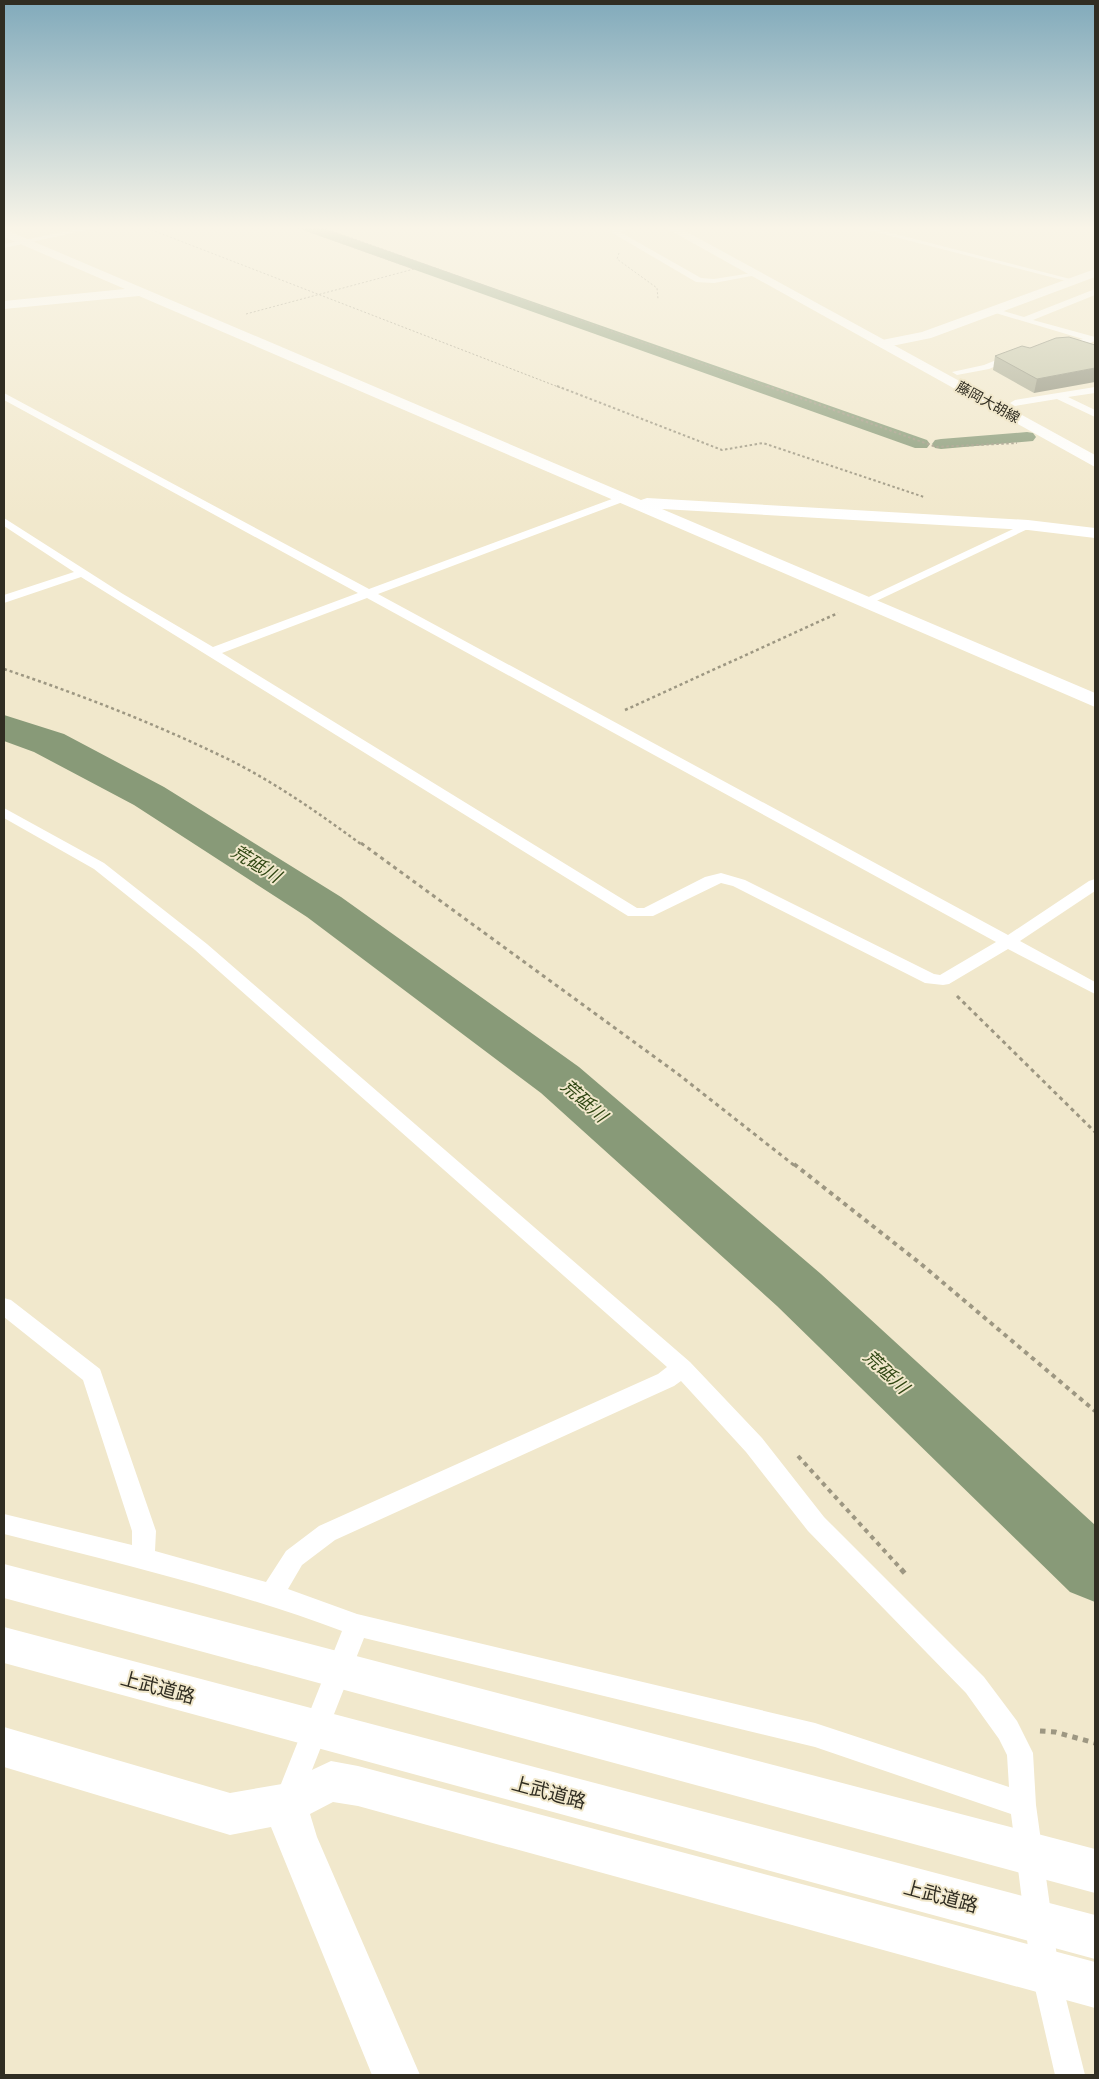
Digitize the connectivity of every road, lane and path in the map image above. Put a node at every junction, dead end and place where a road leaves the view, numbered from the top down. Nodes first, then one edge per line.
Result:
1 (216, 324) edge
2 (394, 324) edge
3 (592, 324) edge
4 (847, 324) edge
5 (868, 324) edge
6 (957, 324) edge
7 (1038, 324) edge
8 (900, 341) junction
9 (882, 344) junction
10 (1049, 346) edge
11 (1023, 352) edge
12 (958, 372) junction
13 (1095, 390) edge
14 (4, 396) edge
15 (1058, 396) junction
16 (1015, 403) junction
17 (1095, 414) edge
18 (1056, 440) junction
19 (1095, 446) edge
20 (1095, 462) edge
21 (630, 501) junction
22 (969, 516) junction
23 (4, 521) edge
24 (1028, 525) junction
25 (1095, 533) edge
26 (83, 573) junction
27 (368, 593) junction
28 (4, 599) edge
29 (864, 602) junction
30 (212, 652) junction
31 (4, 669) edge
32 (1095, 701) edge
33 (602, 721) junction
34 (4, 812) edge
35 (1095, 884) edge
36 (1008, 942) junction
37 (943, 980) junction
38 (1095, 989) edge
39 (1095, 1132) edge
40 (4, 1306) edge
41 (682, 1368) junction
42 (1095, 1411) edge
43 (4, 1524) edge
44 (143, 1558) junction
45 (4, 1582) edge
46 (272, 1594) junction
47 (357, 1625) junction
48 (4, 1645) edge
49 (1054, 1732) dead end
50 (1095, 1743) edge
51 (4, 1747) edge
52 (286, 1804) junction
53 (1024, 1806) junction
54 (1090, 1869) edge
55 (1089, 1935) edge
56 (1045, 1971) junction
57 (1095, 1985) edge
58 (396, 2075) edge
59 (1070, 2075) edge

1 - 21 main road
2 - 22 path
3 - 18 path
4 - 9 main road, 藤岡大胡線
5 - 8 main road, 藤岡大胡線
6 - 8 main road
7 - 10 lane
8 - 9 main road
8 - 12 main road, 藤岡大胡線
9 - 18 main road, 藤岡大胡線
11 - 12 lane
12 - 16 main road, 藤岡大胡線
13 - 15 lane
14 - 27 lane
15 - 16 lane
15 - 17 lane
16 - 19 main road, 藤岡大胡線
18 - 20 main road, 藤岡大胡線
21 - 22 main road
21 - 27 lane
21 - 29 main road
22 - 24 main road
23 - 26 lane
24 - 25 main road
24 - 29 lane
26 - 28 lane
26 - 30 lane
27 - 30 lane
27 - 33 lane
29 - 32 main road
29 - 33 path
30 - 37 lane
31 - 42 path
33 - 36 lane
34 - 41 lane
35 - 36 lane
36 - 37 lane
36 - 38 lane
37 - 39 path
40 - 44 lane
41 - 46 lane
41 - 53 lane
43 - 44 lane
44 - 46 lane
45 - 54 main road
46 - 47 lane
47 - 52 lane
47 - 53 lane
48 - 55 main road, 上武道路
49 - 50 path
51 - 52 main road
52 - 56 main road
52 - 58 main road
53 - 56 lane
56 - 57 main road
56 - 59 lane

